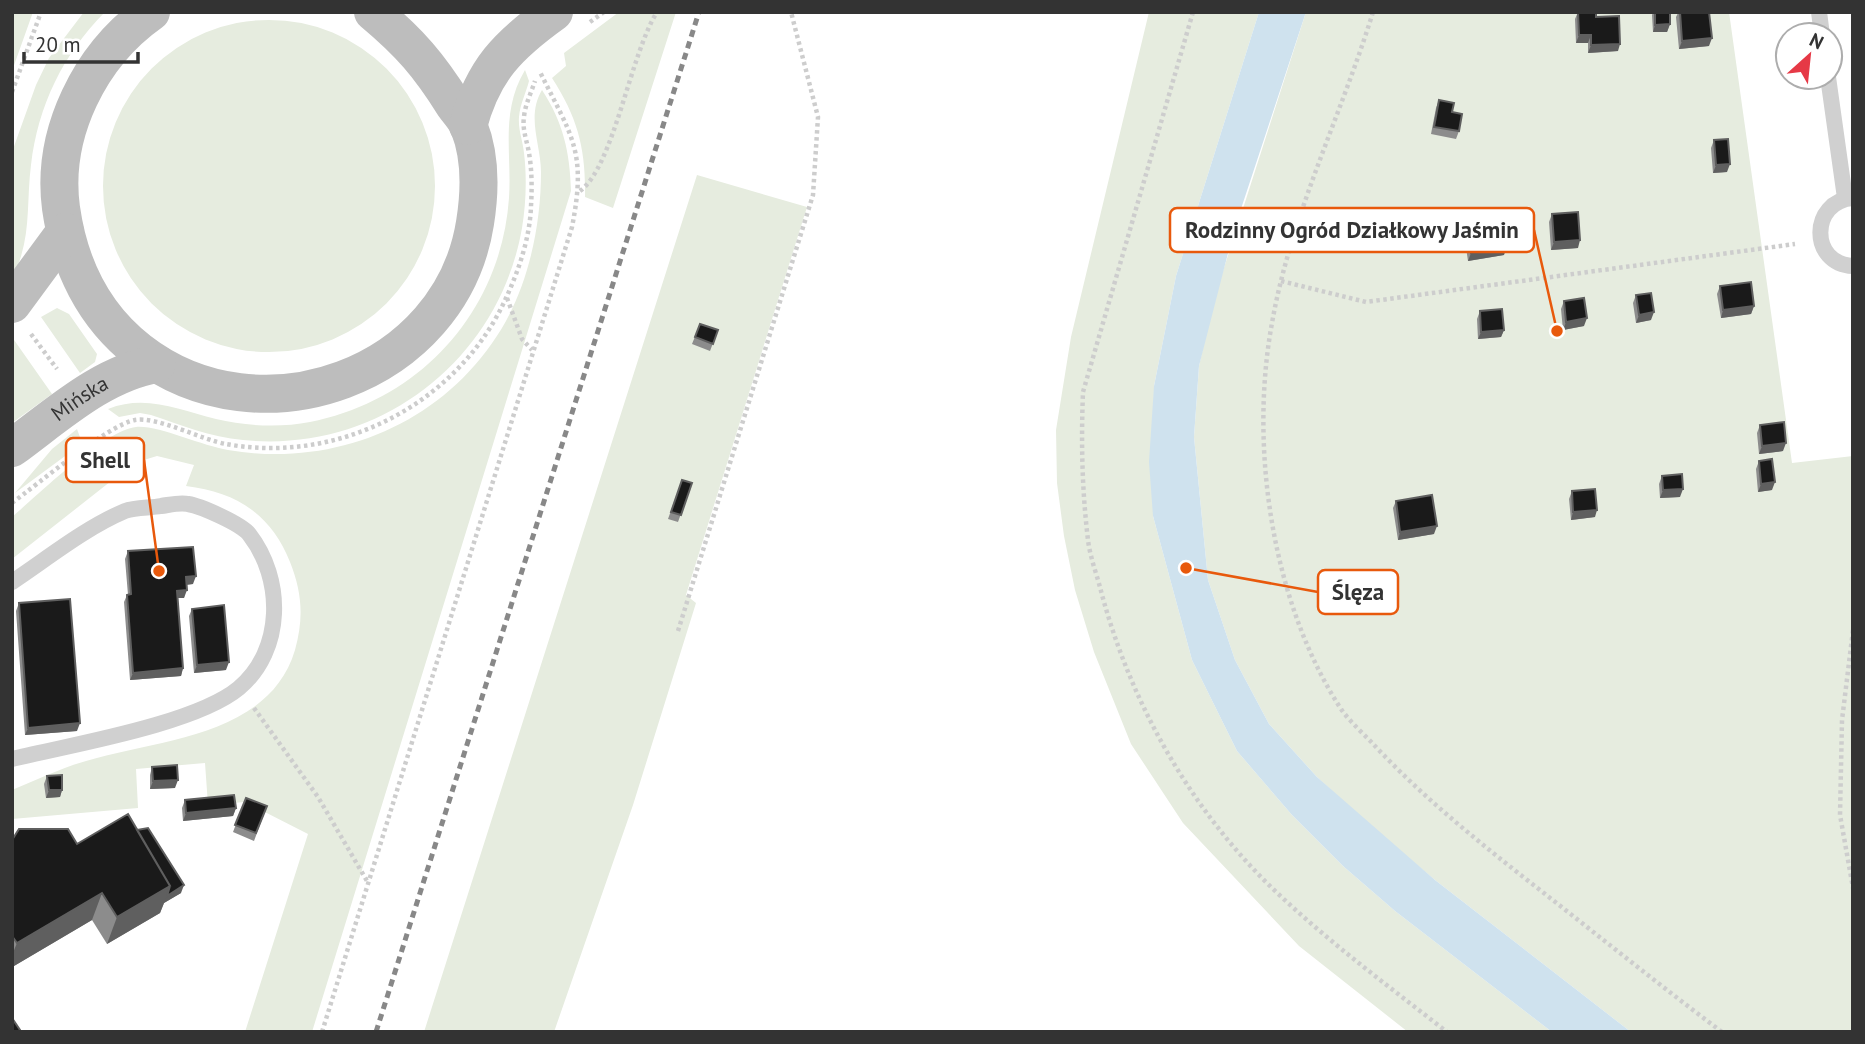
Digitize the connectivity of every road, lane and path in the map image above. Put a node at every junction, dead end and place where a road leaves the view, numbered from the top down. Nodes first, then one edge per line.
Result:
1 (41, 12) edge
2 (151, 12) edge
3 (373, 12) edge
4 (554, 12) edge
5 (657, 12) edge
6 (791, 12) edge
7 (1193, 12) edge
8 (1373, 12) edge
9 (539, 70) dead end
10 (1830, 91) edge
11 (12, 92) edge
12 (468, 126) junction
13 (579, 191) junction
14 (1849, 198) edge
15 (65, 232) junction
16 (1820, 241) junction
17 (1853, 265) edge
18 (1281, 281) junction
19 (507, 297) dead end
20 (19, 315) edge
21 (532, 350) junction
22 (157, 364) junction
23 (61, 374) dead end
24 (106, 433) dead end
25 (12, 448) edge
26 (12, 503) edge
27 (12, 582) edge
28 (1853, 630) edge
29 (678, 631) dead end
30 (239, 687) junction
31 (12, 759) edge
32 (367, 881) junction
33 (1853, 888) edge
34 (322, 1032) edge
35 (1447, 1032) edge
36 (1722, 1032) edge

1 - 11 path
2 - 15 main road
3 - 12 main road
4 - 12 main road
5 - 13 path
6 - 29 path
7 - 35 path
8 - 18 path
9 - 13 path
10 - 14 lane
12 - 22 main road
13 - 21 path
14 - 16 lane
15 - 20 main road
15 - 22 main road
16 - 17 lane
16 - 18 path
18 - 36 path
19 - 21 path
20 - 23 path
21 - 32 path
22 - 25 main road, Mińska
24 - 26 path
27 - 30 lane
28 - 33 path
30 - 31 lane
30 - 32 path
32 - 34 path

